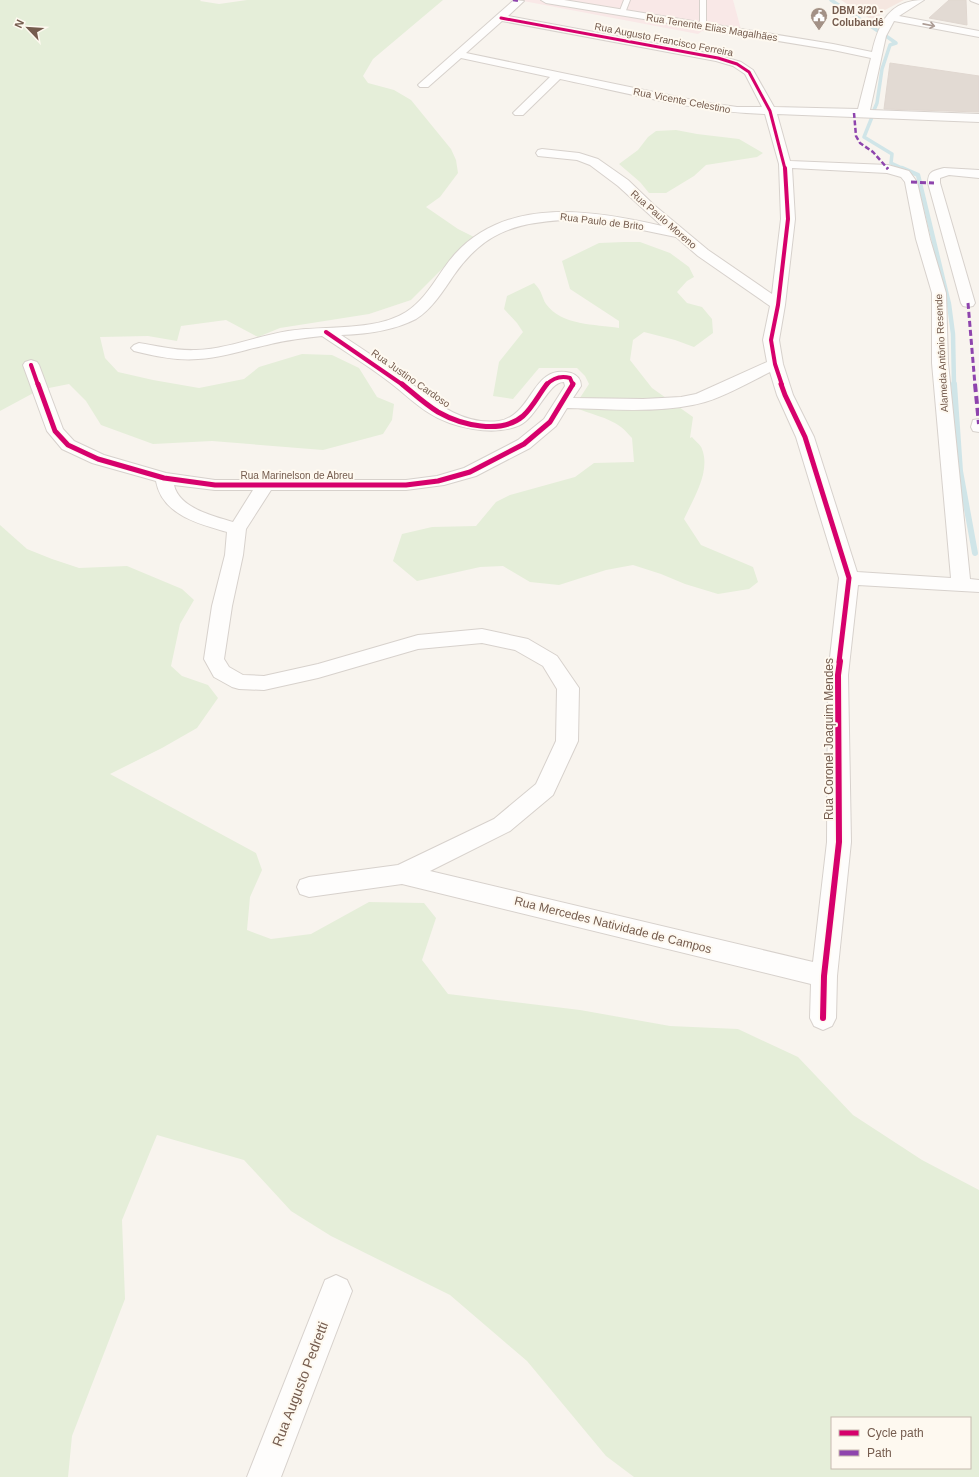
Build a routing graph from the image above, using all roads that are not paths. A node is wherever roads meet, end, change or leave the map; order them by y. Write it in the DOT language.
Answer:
graph roads {
  1 [pos="546,0"];
  2 [pos="627,0"];
  3 [pos="703,0"];
  4 [pos="919,0"];
  5 [pos="973,0"];
  6 [pos="519,1"];
  7 [pos="979,2"];
  8 [pos="622,13"];
  9 [pos="890,17"];
  10 [pos="501,18"];
  11 [pos="703,26"];
  12 [pos="979,34"];
  13 [pos="881,36"];
  14 [pos="833,47"];
  15 [pos="460,54"];
  16 [pos="877,56"];
  17 [pos="558,75"];
  18 [pos="424,85"];
  19 [pos="770,112"];
  20 [pos="519,113"];
  21 [pos="863,113"];
  22 [pos="979,118"];
  23 [pos="542,153"];
  24 [pos="785,164"];
  25 [pos="979,174"];
  26 [pos="679,234"];
  27 [pos="968,303"];
  28 [pos="778,305"];
  29 [pos="326,332"];
  30 [pos="138,348"];
  31 [pos="775,364"];
  32 [pos="31,365"];
  33 [pos="566,376"];
  34 [pos="562,403"];
  35 [pos="164,478"];
  36 [pos="265,486"];
  37 [pos="237,530"];
  38 [pos="849,578"];
  39 [pos="970,586"];
  40 [pos="402,874"];
  41 [pos="309,887"];
  42 [pos="824,976"];
  43 [pos="823,1018"];
  44 [pos="336,1291"];
  45 [pos="264,1477"];
  1 -- 8 [label="street, Rua Tenente Elias Magalhães"];
  2 -- 8 [label="lane"];
  3 -- 11 [label="lane"];
  4 -- 9 [label="street"];
  5 -- 7 [label="lane"];
  6 -- 10 [label="street"];
  8 -- 11 [label="street, Rua Tenente Elias Magalhães"];
  9 -- 12 [label="street, one-way"];
  9 -- 13 [label="street"];
  10 -- 15 [label="street"];
  10 -- 19 [label="street, Rua Augusto Francisco Ferreira"];
  11 -- 14 [label="street, Rua Tenente Elias Magalhães"];
  13 -- 14 [label="street"];
  13 -- 16 [label="street"];
  14 -- 16 [label="street, Rua Tenente Elias Magalhães"];
  15 -- 17 [label="street, Rua Vicente Celestino"];
  15 -- 18 [label="street"];
  16 -- 21 [label="street"];
  17 -- 19 [label="street, Rua Vicente Celestino"];
  17 -- 20 [label="street"];
  19 -- 21 [label="street, Rua Vicente Celestino"];
  19 -- 24 [label="street, Rua Augusto Francisco Ferreira"];
  21 -- 22 [label="street, Rua Vicente Celestino"];
  23 -- 26 [label="street, Rua Paulo Moreno"];
  24 -- 28 [label="street, Rua Augusto Francisco Ferreira"];
  24 -- 39 [label="street, Alameda Antônio Resende"];
  25 -- 27 [label="street"];
  26 -- 28 [label="street, Rua Paulo Moreno"];
  26 -- 29 [label="street, Rua Paulo de Brito"];
  28 -- 31 [label="street, Rua Coronel Joaquim Mendes"];
  29 -- 30 [label="street"];
  29 -- 33 [label="street, Rua Justino Cardoso"];
  31 -- 34 [label="street"];
  31 -- 38 [label="street, Rua Coronel Joaquim Mendes"];
  32 -- 35 [label="street, Rua Marinelson de Abreu"];
  33 -- 34 [label="street, Rua Marinelson de Abreu"];
  34 -- 36 [label="street, Rua Marinelson de Abreu"];
  35 -- 36 [label="street, Rua Marinelson de Abreu"];
  35 -- 37 [label="street"];
  36 -- 37 [label="street"];
  37 -- 40 [label="street, Rua Mercedes Natividade de Campos"];
  38 -- 39 [label="street"];
  38 -- 42 [label="street, Rua Coronel Joaquim Mendes"];
  40 -- 41 [label="street, Rua Mercedes Natividade de Campos"];
  40 -- 42 [label="street, Rua Mercedes Natividade de Campos"];
  42 -- 43 [label="street, Rua Coronel Joaquim Mendes"];
  44 -- 45 [label="street, Rua Augusto Pedretti"];
}
